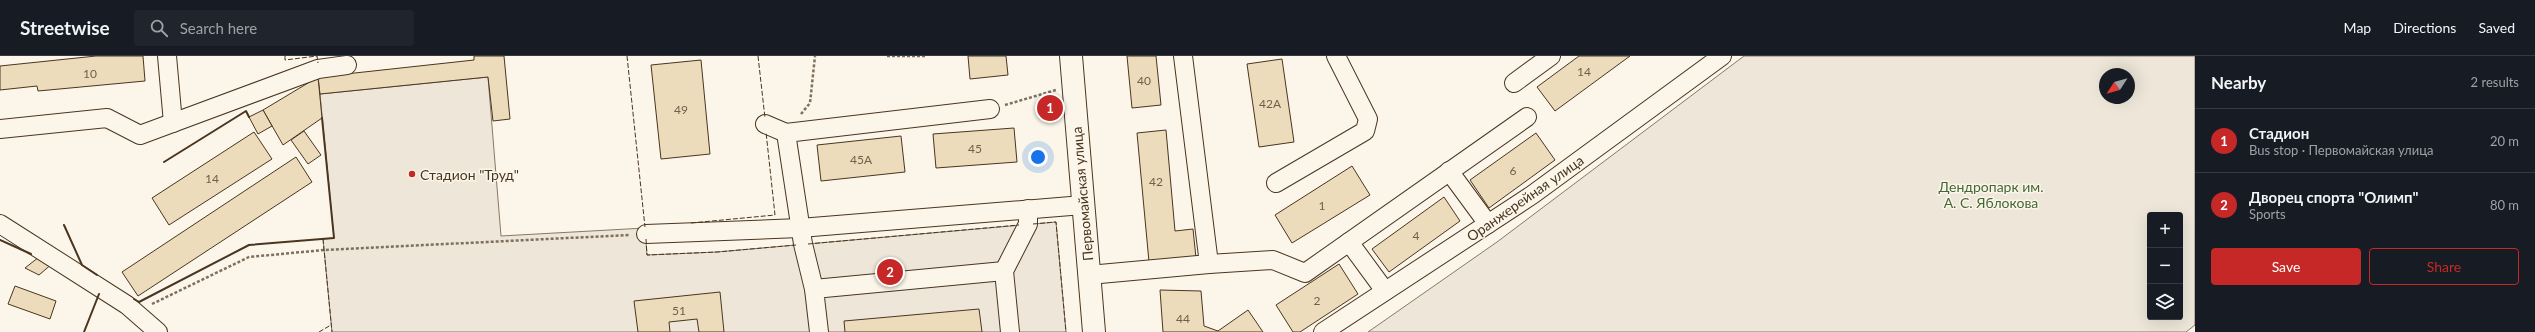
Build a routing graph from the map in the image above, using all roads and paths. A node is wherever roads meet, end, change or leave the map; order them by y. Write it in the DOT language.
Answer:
graph roads {
  1 [pos="167,56"];
  2 [pos="815,56"];
  3 [pos="887,56"];
  4 [pos="925,56"];
  5 [pos="1184,56"];
  6 [pos="1336,56"];
  7 [pos="1551,56"];
  8 [pos="1722,56"];
  9 [pos="347,65"];
  10 [pos="1071,66"];
  11 [pos="1514,83"];
  12 [pos="990,109"];
  13 [pos="1527,117"];
  14 [pos="173,123"];
  15 [pos="765,124"];
  16 [pos="0,129"];
  17 [pos="786,133"];
  18 [pos="1449,171"];
  19 [pos="1276,183"];
  20 [pos="1083,205"];
  21 [pos="1028,208"];
  22 [pos="0,224"];
  23 [pos="1488,224"];
  24 [pos="800,228"];
  25 [pos="646,234"];
  26 [pos="1349,242"];
  27 [pos="1209,264"];
  28 [pos="1004,271"];
  29 [pos="1089,275"];
  30 [pos="814,289"];
  31 [pos="1385,291"];
  32 [pos="135,312"];
  33 [pos="158,332"];
  34 [pos="819,332"];
  35 [pos="1010,332"];
  36 [pos="1094,332"];
  37 [pos="1323,332"];
  1 -- 14 [label="street"];
  2 -- 17 [label="path"];
  3 -- 4 [label="path"];
  5 -- 27 [label="street"];
  6 -- 19 [label="street"];
  7 -- 11 [label="street"];
  8 -- 23 [label="street, Оранжерейная улица"];
  9 -- 14 [label="street"];
  10 -- 12 [label="path"];
  10 -- 20 [label="main road, Первомайская улица"];
  12 -- 17 [label="street"];
  13 -- 18 [label="street"];
  14 -- 16 [label="street"];
  15 -- 17 [label="street"];
  17 -- 24 [label="street"];
  18 -- 23 [label="street"];
  18 -- 26 [label="street"];
  20 -- 21 [label="street"];
  20 -- 29 [label="main road, Первомайская улица"];
  21 -- 24 [label="street"];
  21 -- 28 [label="street"];
  22 -- 32 [label="street"];
  23 -- 31 [label="street, Оранжерейная улица"];
  24 -- 25 [label="street"];
  24 -- 30 [label="street"];
  25 -- 32 [label="path"];
  26 -- 27 [label="street"];
  26 -- 31 [label="street"];
  27 -- 29 [label="street"];
  28 -- 30 [label="street"];
  28 -- 35 [label="street"];
  29 -- 36 [label="main road, Первомайская улица"];
  30 -- 34 [label="street"];
  31 -- 37 [label="street, Оранжерейная улица"];
  32 -- 33 [label="street"];
}
